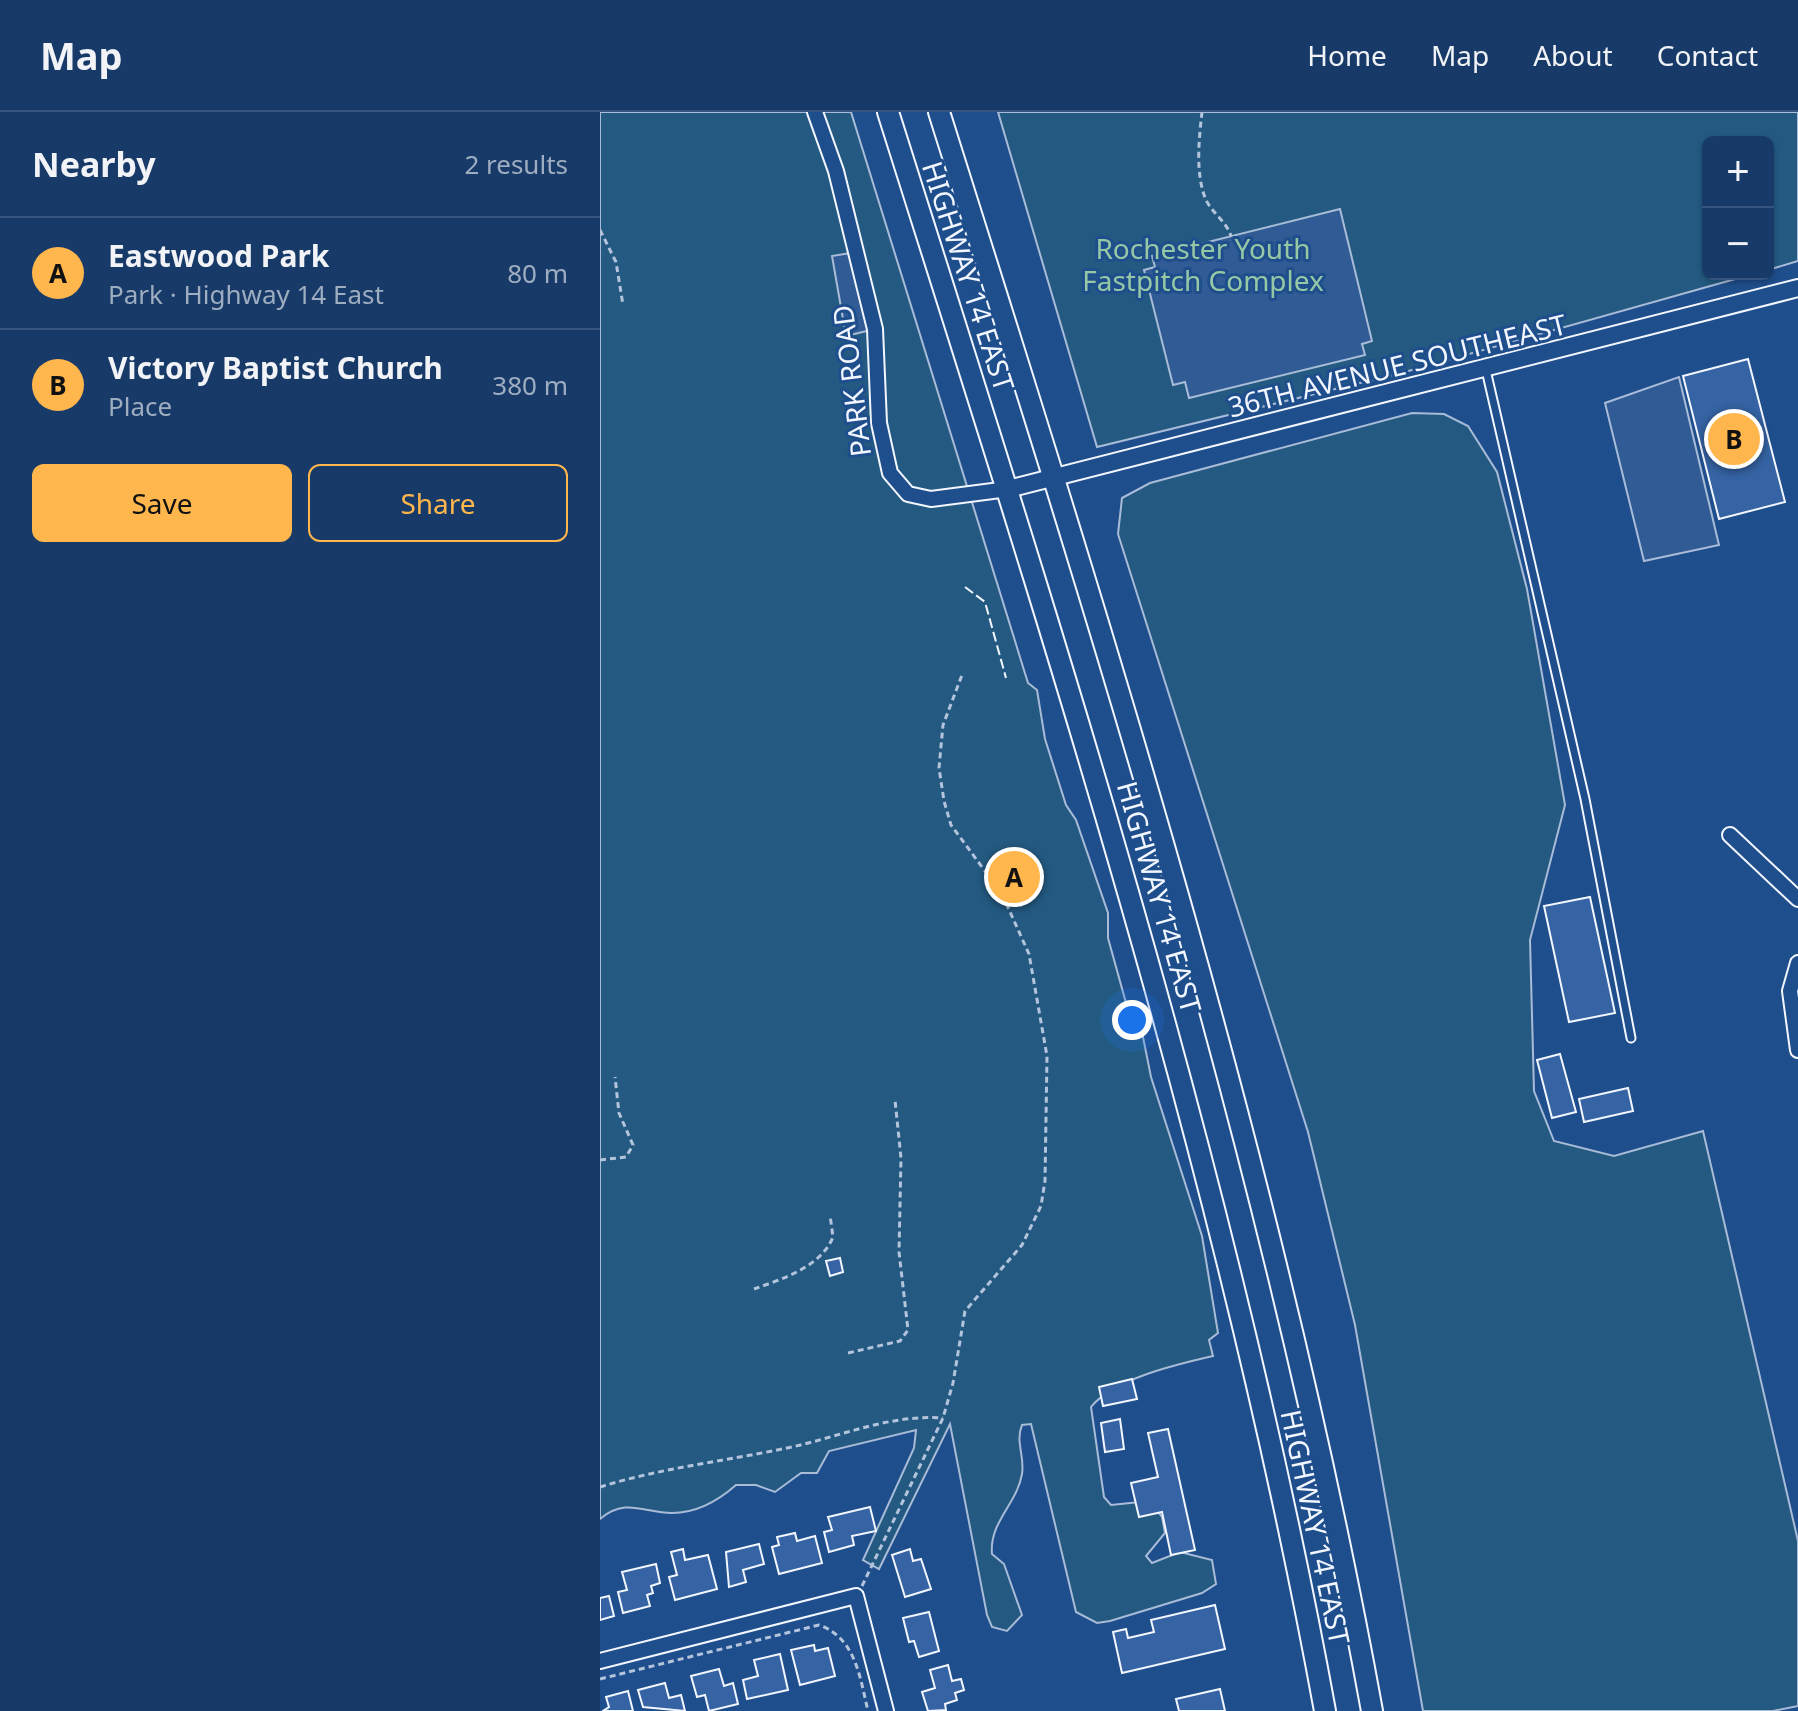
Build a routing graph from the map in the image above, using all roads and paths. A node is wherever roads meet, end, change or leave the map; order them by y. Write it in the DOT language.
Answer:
graph roads {
  1 [pos="815,112"];
  2 [pos="888,112"];
  3 [pos="939,112"];
  4 [pos="1202,112"];
  5 [pos="600,230"];
  6 [pos="1231,236"];
  7 [pos="1798,288"];
  8 [pos="623,305"];
  9 [pos="1486,370"];
  10 [pos="1054,478"];
  11 [pos="1008,489"];
  12 [pos="962,675"];
  13 [pos="1730,835"];
  14 [pos="1798,899"];
  15 [pos="1798,963"];
  16 [pos="1631,1038"];
  17 [pos="1798,1050"];
  18 [pos="615,1077"];
  19 [pos="895,1100"];
  20 [pos="600,1160"];
  21 [pos="830,1215"];
  22 [pos="754,1289"];
  23 [pos="848,1353"];
  24 [pos="943,1418"];
  25 [pos="600,1487"];
  26 [pos="870,1571"];
  27 [pos="600,1661"];
  28 [pos="600,1679"];
  29 [pos="868,1711"];
  30 [pos="886,1711"];
  31 [pos="1325,1711"];
  32 [pos="1372,1711"];
  1 -- 11 [label="street, PARK ROAD"];
  2 -- 11 [label="main road, HIGHWAY 14 EAST"];
  3 -- 10 [label="main road, HIGHWAY 14 EAST"];
  4 -- 6 [label="path"];
  5 -- 8 [label="path"];
  7 -- 9 [label="street, 36TH AVENUE SOUTHEAST"];
  9 -- 10 [label="street, 36TH AVENUE SOUTHEAST"];
  9 -- 16 [label="lane"];
  10 -- 11 [label="street, 36TH AVENUE SOUTHEAST"];
  10 -- 32 [label="main road, HIGHWAY 14 EAST"];
  11 -- 31 [label="main road, HIGHWAY 14 EAST"];
  12 -- 24 [label="path"];
  13 -- 14 [label="street"];
  15 -- 17 [label="street"];
  18 -- 20 [label="path"];
  19 -- 23 [label="path"];
  21 -- 22 [label="path"];
  24 -- 25 [label="path"];
  24 -- 26 [label="path"];
  27 -- 30 [label="street"];
  28 -- 29 [label="path"];
}
